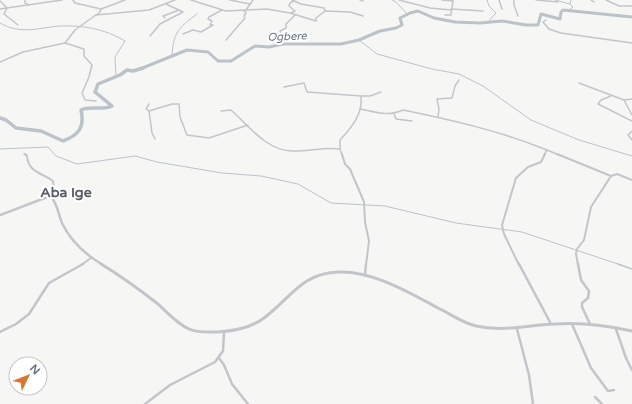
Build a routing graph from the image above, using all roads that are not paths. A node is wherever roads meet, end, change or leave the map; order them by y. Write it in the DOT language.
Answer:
graph roads {
  1 [pos="25,0"];
  2 [pos="62,0"];
  3 [pos="73,0"];
  4 [pos="125,0"];
  5 [pos="175,0"];
  6 [pos="192,0"];
  7 [pos="230,0"];
  8 [pos="253,0"];
  9 [pos="293,0"];
  10 [pos="360,0"];
  11 [pos="399,0"];
  12 [pos="442,0"];
  13 [pos="499,0"];
  14 [pos="514,0"];
  15 [pos="536,0"];
  16 [pos="591,0"];
  17 [pos="606,0"];
  18 [pos="0,1"];
  19 [pos="363,1"];
  20 [pos="453,1"];
  21 [pos="558,2"];
  22 [pos="594,2"];
  23 [pos="164,3"];
  24 [pos="250,4"];
  25 [pos="29,5"];
  26 [pos="632,6"];
  27 [pos="7,8"];
  28 [pos="0,9"];
  29 [pos="101,9"];
  30 [pos="451,9"];
  31 [pos="502,9"];
  32 [pos="180,10"];
  33 [pos="222,10"];
  34 [pos="245,11"];
  35 [pos="325,11"];
  36 [pos="483,11"];
  37 [pos="290,13"];
  38 [pos="95,15"];
  39 [pos="295,15"];
  40 [pos="445,15"];
  41 [pos="364,16"];
  42 [pos="518,16"];
  43 [pos="165,18"];
  44 [pos="546,20"];
  45 [pos="18,25"];
  46 [pos="183,34"];
  47 [pos="150,36"];
  48 [pos="226,40"];
  49 [pos="284,40"];
  50 [pos="65,43"];
  51 [pos="632,43"];
  52 [pos="0,62"];
  53 [pos="459,80"];
  54 [pos="578,82"];
  55 [pos="284,87"];
  56 [pos="381,92"];
  57 [pos="614,95"];
  58 [pos="361,96"];
  59 [pos="632,99"];
  60 [pos="624,100"];
  61 [pos="96,101"];
  62 [pos="149,104"];
  63 [pos="360,109"];
  64 [pos="149,111"];
  65 [pos="221,111"];
  66 [pos="394,114"];
  67 [pos="632,115"];
  68 [pos="438,117"];
  69 [pos="412,121"];
  70 [pos="632,122"];
  71 [pos="248,125"];
  72 [pos="632,131"];
  73 [pos="155,139"];
  74 [pos="632,140"];
  75 [pos="340,149"];
  76 [pos="547,150"];
  77 [pos="24,154"];
  78 [pos="611,176"];
  79 [pos="632,180"];
  80 [pos="50,196"];
  81 [pos="0,215"];
  82 [pos="92,258"];
  83 [pos="364,276"];
  84 [pos="552,324"];
  85 [pos="572,324"];
  86 [pos="590,324"];
  87 [pos="616,327"];
  88 [pos="517,329"];
  89 [pos="632,331"];
  90 [pos="0,332"];
  91 [pos="224,332"];
  92 [pos="219,358"];
  93 [pos="632,370"];
  94 [pos="614,390"];
  95 [pos="595,397"];
  96 [pos="145,404"];
  97 [pos="248,404"];
  98 [pos="533,404"];
  99 [pos="602,404"];
  1 -- 25 [label="street"];
  2 -- 25 [label="street"];
  3 -- 29 [label="street"];
  4 -- 29 [label="street"];
  5 -- 23 [label="street"];
  6 -- 33 [label="street"];
  7 -- 24 [label="street"];
  8 -- 24 [label="street"];
  9 -- 35 [label="street"];
  9 -- 37 [label="street"];
  10 -- 19 [label="street"];
  11 -- 30 [label="street"];
  12 -- 20 [label="street"];
  13 -- 31 [label="street"];
  14 -- 42 [label="street"];
  15 -- 21 [label="street"];
  16 -- 22 [label="street"];
  17 -- 26 [label="street"];
  18 -- 27 [label="street"];
  20 -- 30 [label="street"];
  23 -- 32 [label="street"];
  23 -- 38 [label="street"];
  24 -- 34 [label="street"];
  25 -- 27 [label="street"];
  27 -- 28 [label="street"];
  27 -- 45 [label="street"];
  29 -- 38 [label="street"];
  30 -- 36 [label="street"];
  30 -- 40 [label="street"];
  32 -- 43 [label="street"];
  32 -- 47 [label="street"];
  33 -- 34 [label="street"];
  33 -- 46 [label="street"];
  34 -- 37 [label="street"];
  34 -- 48 [label="street"];
  35 -- 39 [label="street"];
  35 -- 41 [label="street"];
  37 -- 39 [label="street"];
  38 -- 50 [label="street"];
  39 -- 49 [label="street"];
  44 -- 51 [label="street"];
  50 -- 52 [label="street"];
  50 -- 61 [label="street"];
  53 -- 68 [label="street"];
  54 -- 57 [label="street"];
  55 -- 58 [label="street"];
  56 -- 58 [label="street"];
  57 -- 60 [label="street"];
  57 -- 70 [label="street"];
  58 -- 63 [label="street"];
  59 -- 60 [label="street"];
  60 -- 67 [label="street"];
  62 -- 64 [label="street"];
  63 -- 66 [label="street"];
  63 -- 75 [label="street"];
  64 -- 71 [label="street"];
  64 -- 73 [label="street"];
  65 -- 71 [label="street"];
  66 -- 68 [label="street"];
  66 -- 69 [label="street"];
  68 -- 76 [label="street"];
  71 -- 75 [label="street"];
  72 -- 74 [label="street"];
  75 -- 83 [label="street"];
  76 -- 78 [label="street"];
  76 -- 84 [label="street"];
  77 -- 80 [label="street"];
  78 -- 79 [label="street"];
  78 -- 86 [label="street"];
  80 -- 81 [label="street"];
  80 -- 82 [label="street"];
  82 -- 90 [label="street"];
  82 -- 91 [label="street"];
  83 -- 88 [label="street"];
  83 -- 91 [label="street"];
  84 -- 85 [label="street"];
  84 -- 88 [label="street"];
  85 -- 86 [label="street"];
  85 -- 94 [label="street"];
  86 -- 87 [label="street"];
  87 -- 89 [label="street"];
  87 -- 93 [label="street"];
  88 -- 98 [label="street"];
  91 -- 92 [label="street"];
  92 -- 96 [label="street"];
  92 -- 97 [label="street"];
  95 -- 99 [label="street"];
}
